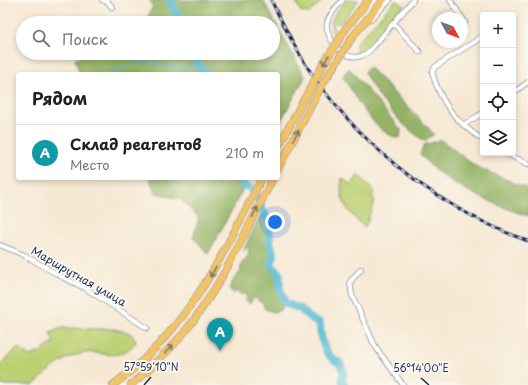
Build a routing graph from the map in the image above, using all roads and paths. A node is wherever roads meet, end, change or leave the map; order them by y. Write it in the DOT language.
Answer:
graph roads {
  1 [pos="102,0"];
  2 [pos="343,0"];
  3 [pos="368,0"];
  4 [pos="383,0"];
  5 [pos="390,0"];
  6 [pos="413,0"];
  7 [pos="450,0"];
  8 [pos="112,7"];
  9 [pos="458,12"];
  10 [pos="393,23"];
  11 [pos="352,36"];
  12 [pos="480,38"];
  13 [pos="420,52"];
  14 [pos="528,82"];
  15 [pos="516,90"];
  16 [pos="480,115"];
  17 [pos="463,125"];
  18 [pos="480,138"];
  19 [pos="280,143"];
  20 [pos="511,156"];
  21 [pos="528,164"];
  22 [pos="280,165"];
  23 [pos="261,180"];
  24 [pos="272,180"];
  25 [pos="0,245"];
  26 [pos="361,269"];
  27 [pos="147,328"];
  28 [pos="114,385"];
  29 [pos="131,385"];
  30 [pos="403,385"];
  1 -- 8 [label="street"];
  2 -- 10 [label="street"];
  3 -- 19 [label="main road, one-way, bridge"];
  4 -- 11 [label="main road"];
  5 -- 11 [label="street"];
  6 -- 10 [label="street"];
  7 -- 9 [label="street"];
  10 -- 13 [label="street"];
  22 -- 11 [label="main road, one-way, bridge"];
  12 -- 17 [label="street"];
  14 -- 15 [label="street"];
  16 -- 17 [label="street"];
  17 -- 18 [label="street"];
  20 -- 21 [label="street"];
  23 -- 28 [label="main road, one-way"];
  29 -- 24 [label="main road, one-way"];
  25 -- 27 [label="street, Маршрутная улица"];
  26 -- 30 [label="street"];
}
